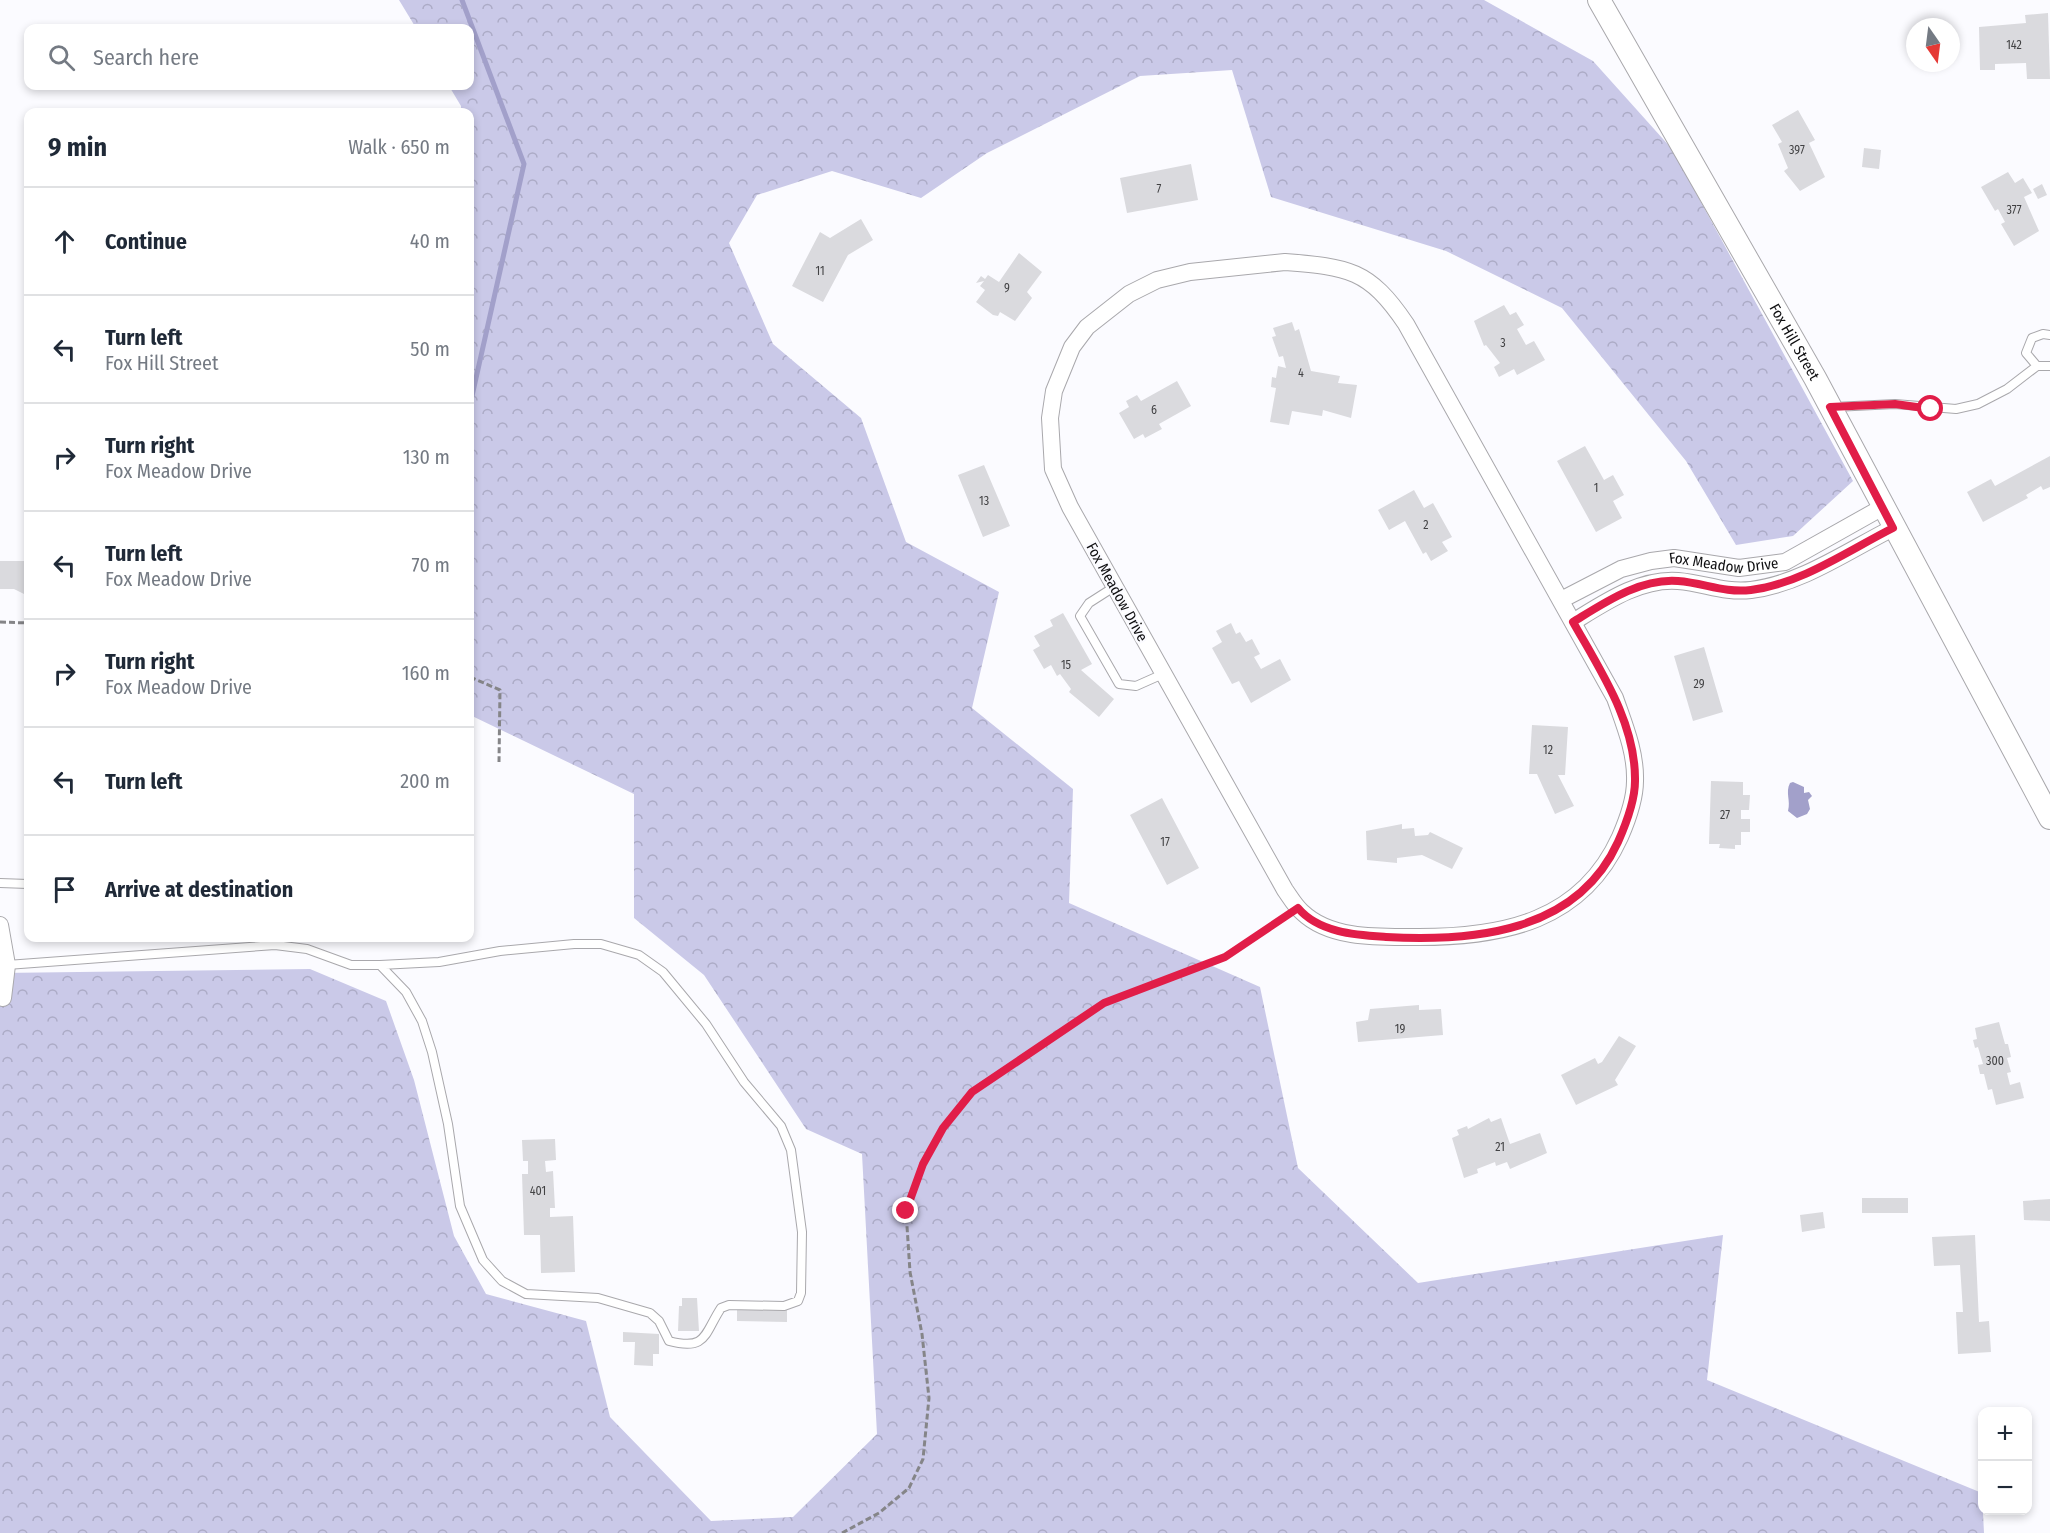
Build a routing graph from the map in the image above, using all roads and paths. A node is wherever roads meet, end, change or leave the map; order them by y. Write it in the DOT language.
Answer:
graph roads {
  1 [pos="1599,0"];
  2 [pos="2050,335"];
  3 [pos="2037,366"];
  4 [pos="2050,366"];
  5 [pos="1830,407"];
  6 [pos="1883,507"];
  7 [pos="1893,528"];
  8 [pos="1114,587"];
  9 [pos="1561,600"];
  10 [pos="0,622"];
  11 [pos="1573,622"];
  12 [pos="24,623"];
  13 [pos="1163,674"];
  14 [pos="474,679"];
  15 [pos="499,762"];
  16 [pos="2050,818"];
  17 [pos="0,883"];
  18 [pos="24,884"];
  19 [pos="1298,908"];
  20 [pos="0,925"];
  21 [pos="7,964"];
  22 [pos="380,965"];
  23 [pos="1,1001"];
  24 [pos="842,1533"];
  1 -- 5 [label="street, Fox Hill Street"];
  2 -- 3 [label="lane"];
  3 -- 4 [label="lane"];
  3 -- 5 [label="lane"];
  5 -- 6 [label="street, Fox Hill Street"];
  6 -- 7 [label="street, Fox Hill Street"];
  6 -- 9 [label="street, Fox Meadow Drive"];
  7 -- 11 [label="street, Fox Meadow Drive"];
  7 -- 16 [label="street, Fox Hill Street"];
  8 -- 9 [label="street, Fox Meadow Drive"];
  8 -- 13 [label="street, Fox Meadow Drive"];
  8 -- 13 [label="lane"];
  9 -- 11 [label="street, Fox Meadow Drive"];
  10 -- 12 [label="path"];
  11 -- 19 [label="street, Fox Meadow Drive"];
  13 -- 19 [label="street, Fox Meadow Drive"];
  14 -- 15 [label="path"];
  17 -- 18 [label="lane"];
  19 -- 24 [label="path"];
  20 -- 21 [label="street"];
  21 -- 22 [label="lane"];
  21 -- 23 [label="street"];
  22 -- 22 [label="lane"];
}
